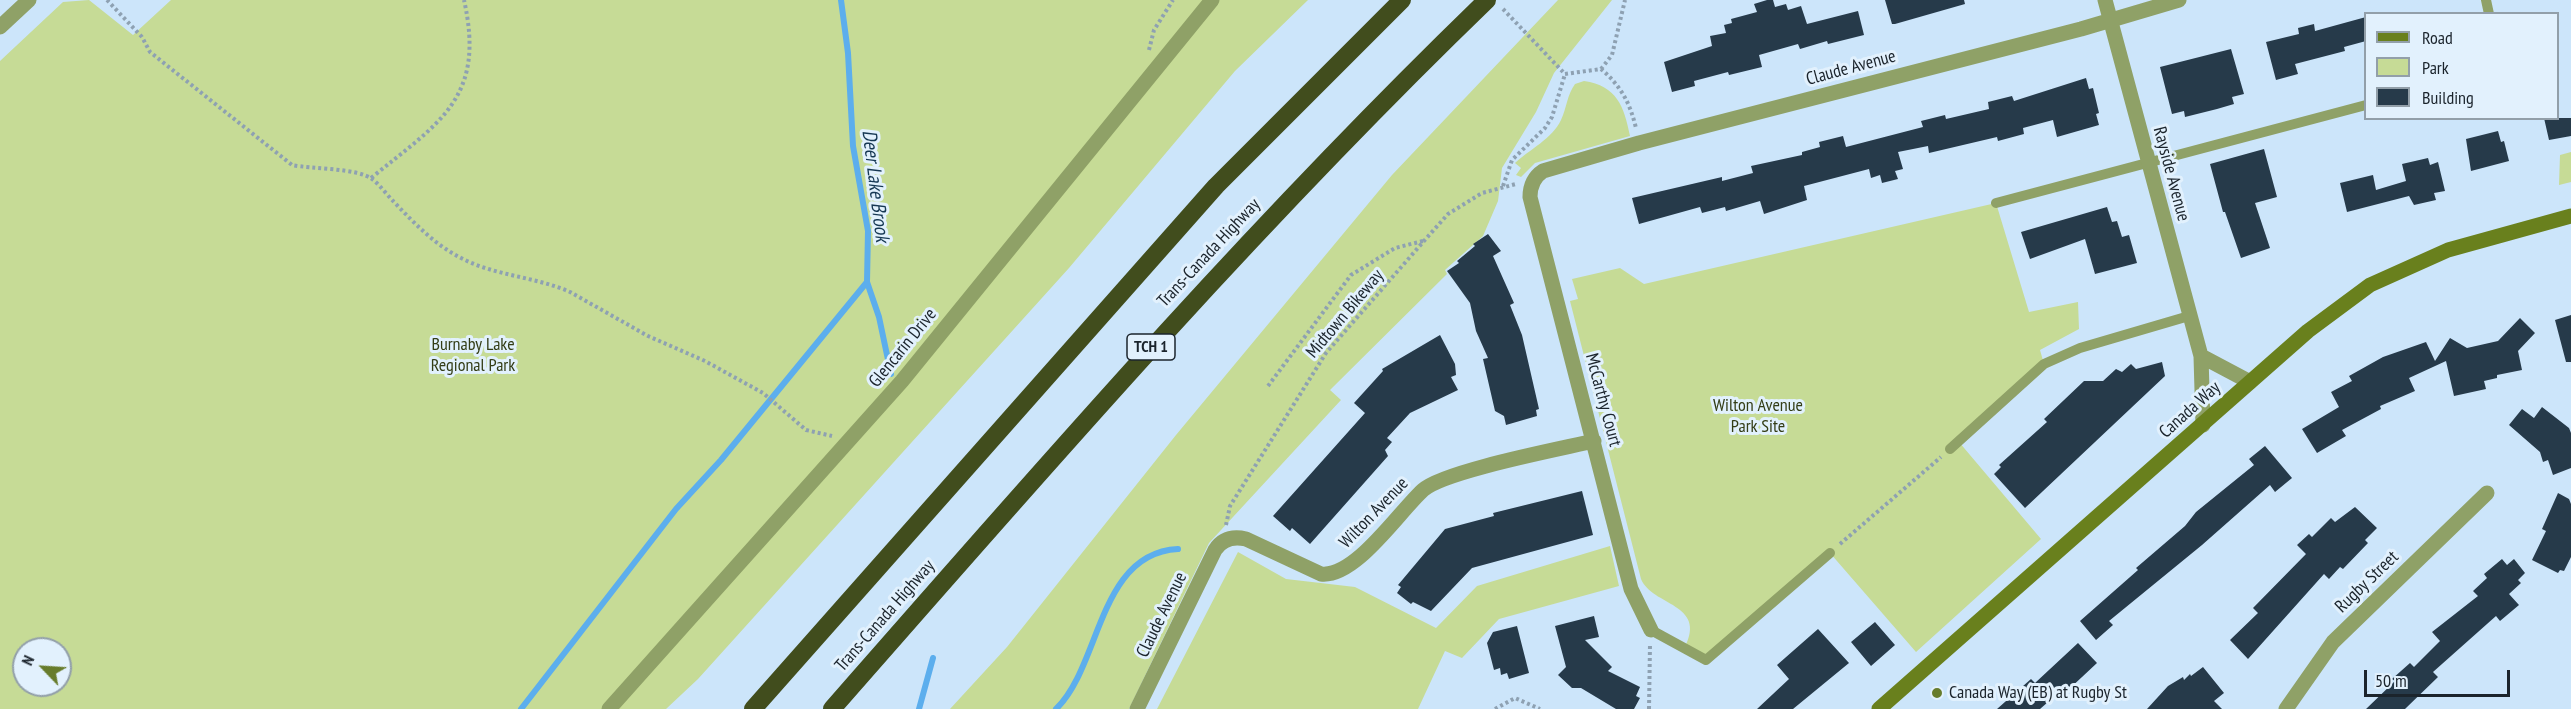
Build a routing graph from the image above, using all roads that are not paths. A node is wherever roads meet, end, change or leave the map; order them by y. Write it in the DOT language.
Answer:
graph roads {
  1 [pos="28,0"];
  2 [pos="1212,0"];
  3 [pos="1402,0"];
  4 [pos="2105,0"];
  5 [pos="2179,0"];
  6 [pos="1494,4"];
  7 [pos="2110,19"];
  8 [pos="0,27"];
  9 [pos="2364,106"];
  10 [pos="2148,164"];
  11 [pos="1535,178"];
  12 [pos="1996,203"];
  13 [pos="2571,216"];
  14 [pos="2189,316"];
  15 [pos="2201,356"];
  16 [pos="2250,382"];
  17 [pos="2203,424"];
  18 [pos="1594,441"];
  19 [pos="1950,449"];
  20 [pos="2487,493"];
  21 [pos="1225,540"];
  22 [pos="1830,553"];
  23 [pos="1651,630"];
  24 [pos="1886,706"];
  25 [pos="609,709"];
  26 [pos="753,709"];
  27 [pos="832,709"];
  28 [pos="1137,709"];
  29 [pos="2286,709"];
  1 -- 8 [label="street"];
  2 -- 25 [label="street, Glencarin Drive"];
  3 -- 26 [label="highway"];
  4 -- 7 [label="street, Rayside Avenue"];
  5 -- 7 [label="street, Claude Avenue"];
  6 -- 27 [label="highway, Trans-Canada Highway / TCH 1"];
  7 -- 10 [label="street, Rayside Avenue"];
  7 -- 11 [label="street, Claude Avenue"];
  9 -- 10 [label="lane"];
  10 -- 12 [label="lane"];
  10 -- 14 [label="street, Rayside Avenue"];
  11 -- 18 [label="street, McCarthy Court"];
  13 -- 16 [label="main road, Canada Way"];
  14 -- 15 [label="street, Rayside Avenue"];
  14 -- 19 [label="lane"];
  15 -- 16 [label="street"];
  15 -- 17 [label="street, Rayside Avenue"];
  16 -- 17 [label="main road, Canada Way"];
  17 -- 24 [label="main road, Canada Way"];
  18 -- 21 [label="street, Wilton Avenue"];
  18 -- 23 [label="street, McCarthy Court"];
  20 -- 29 [label="street, Rugby Street"];
  21 -- 28 [label="street, Claude Avenue"];
  22 -- 23 [label="lane"];
}
